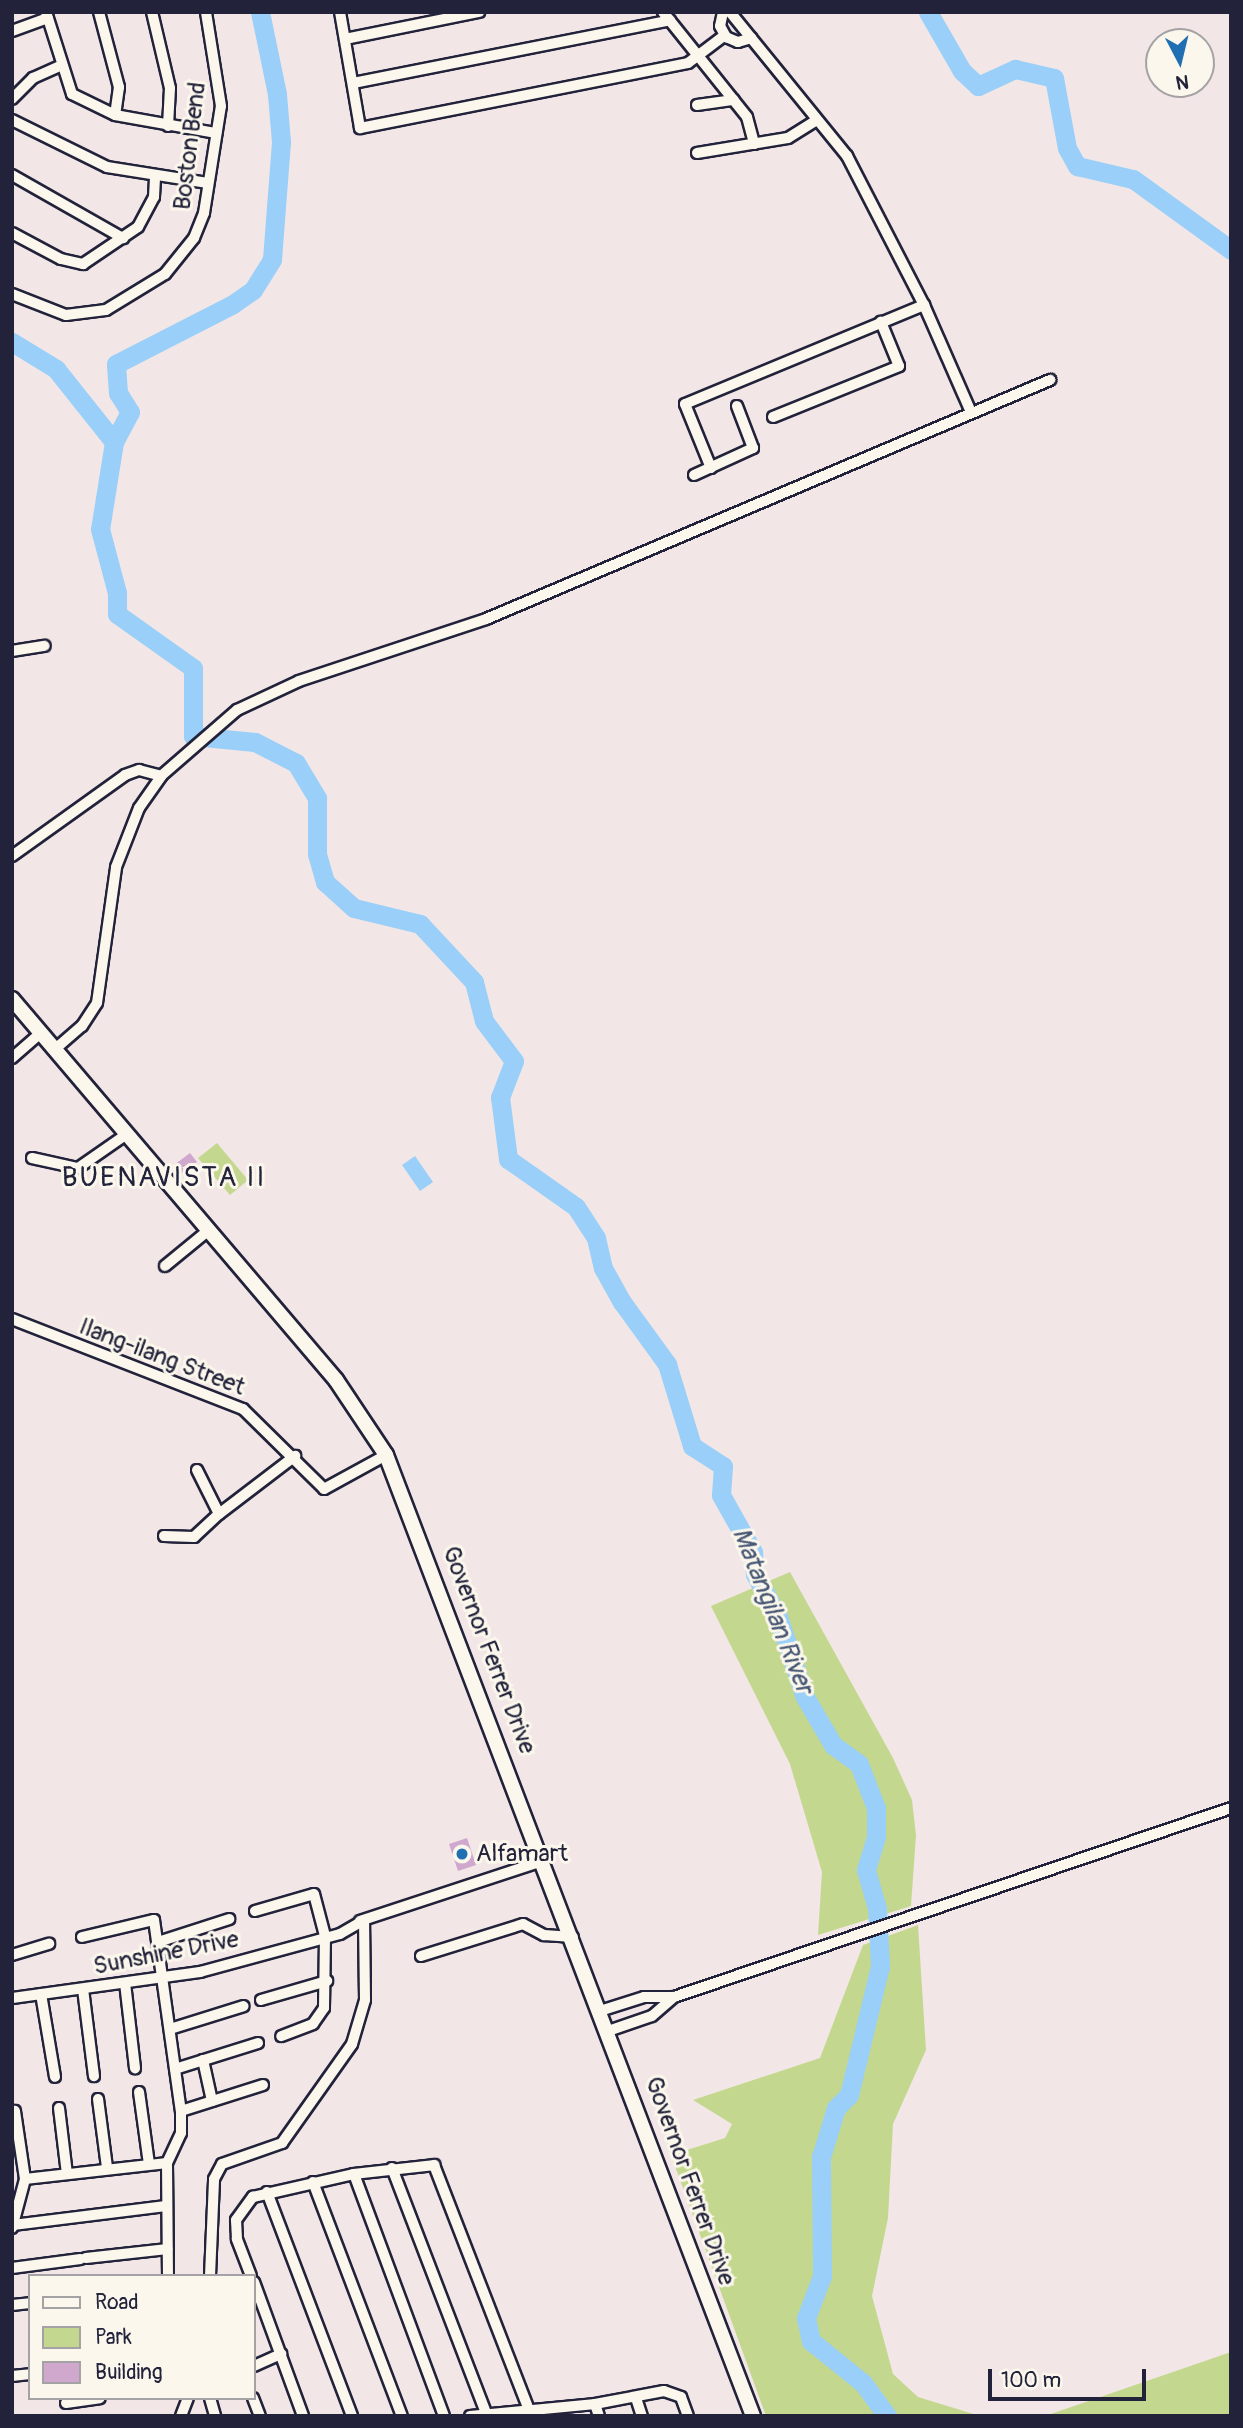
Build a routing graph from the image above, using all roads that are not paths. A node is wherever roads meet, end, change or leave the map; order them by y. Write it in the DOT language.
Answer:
graph roads {
  1 [pos="99,12"];
  2 [pos="152,12"];
  3 [pos="206,12"];
  4 [pos="340,12"];
  5 [pos="480,12"];
  6 [pos="723,12"];
  7 [pos="730,12"];
  8 [pos="47,15"];
  9 [pos="666,16"];
  10 [pos="12,31"];
  11 [pos="724,35"];
  12 [pos="751,38"];
  13 [pos="345,39"];
  14 [pos="698,55"];
  15 [pos="60,66"];
  16 [pos="353,83"];
  17 [pos="12,99"];
  18 [pos="734,100"];
  19 [pos="698,105"];
  20 [pos="115,115"];
  21 [pos="12,120"];
  22 [pos="817,120"];
  23 [pos="168,126"];
  24 [pos="216,133"];
  25 [pos="754,144"];
  26 [pos="696,153"];
  27 [pos="12,175"];
  28 [pos="155,176"];
  29 [pos="208,183"];
  30 [pos="12,233"];
  31 [pos="123,238"];
  32 [pos="12,294"];
  33 [pos="924,304"];
  34 [pos="881,322"];
  35 [pos="1050,380"];
  36 [pos="737,406"];
  37 [pos="971,412"];
  38 [pos="773,418"];
  39 [pos="711,467"];
  40 [pos="694,475"];
  41 [pos="45,646"];
  42 [pos="12,651"];
  43 [pos="161,776"];
  44 [pos="12,856"];
  45 [pos="15,1008"];
  46 [pos="41,1033"];
  47 [pos="54,1050"];
  48 [pos="12,1058"];
  49 [pos="127,1134"];
  50 [pos="32,1158"];
  51 [pos="209,1230"];
  52 [pos="165,1266"];
  53 [pos="12,1319"];
  54 [pos="386,1455"];
  55 [pos="295,1456"];
  56 [pos="197,1470"];
  57 [pos="219,1514"];
  58 [pos="164,1536"];
  59 [pos="1231,1808"];
  60 [pos="545,1860"];
  61 [pos="255,1910"];
  62 [pos="229,1919"];
  63 [pos="364,1920"];
  64 [pos="324,1936"];
  65 [pos="82,1937"];
  66 [pos="573,1937"];
  67 [pos="158,1942"];
  68 [pos="50,1944"];
  69 [pos="12,1955"];
  70 [pos="421,1956"];
  71 [pos="164,1978"];
  72 [pos="327,1981"];
  73 [pos="125,1983"];
  74 [pos="83,1989"];
  75 [pos="41,1994"];
  76 [pos="674,1997"];
  77 [pos="12,1998"];
  78 [pos="261,2000"];
  79 [pos="244,2006"];
  80 [pos="603,2010"];
  81 [pos="170,2029"];
  82 [pos="611,2030"];
  83 [pos="281,2036"];
  84 [pos="258,2043"];
  85 [pos="203,2060"];
  86 [pos="135,2068"];
  87 [pos="175,2069"];
  88 [pos="94,2076"];
  89 [pos="55,2077"];
  90 [pos="263,2084"];
  91 [pos="139,2092"];
  92 [pos="98,2099"];
  93 [pos="212,2101"];
  94 [pos="59,2108"];
  95 [pos="15,2111"];
  96 [pos="181,2111"];
  97 [pos="167,2163"];
  98 [pos="149,2164"];
  99 [pos="107,2167"];
  100 [pos="392,2168"];
  101 [pos="66,2174"];
  102 [pos="354,2174"];
  103 [pos="24,2179"];
  104 [pos="313,2182"];
  105 [pos="267,2192"];
  106 [pos="166,2206"];
  107 [pos="12,2227"];
  108 [pos="168,2249"];
  109 [pos="12,2267"];
  110 [pos="168,2274"];
  111 [pos="210,2274"];
  112 [pos="250,2274"];
  113 [pos="256,2287"];
  114 [pos="281,2354"];
  115 [pos="256,2365"];
  116 [pos="636,2398"];
  117 [pos="65,2400"];
  118 [pos="596,2404"];
  119 [pos="529,2410"];
  120 [pos="554,2412"];
  121 [pos="486,2413"];
  122 [pos="512,2413"];
  123 [pos="67,2416"];
  124 [pos="303,2416"];
  125 [pos="352,2416"];
  126 [pos="402,2416"];
  127 [pos="444,2416"];
  128 [pos="470,2416"];
  129 [pos="598,2416"];
  130 [pos="642,2416"];
  131 [pos="688,2416"];
  132 [pos="753,2416"];
  1 -- 20 [label="street"];
  2 -- 23 [label="street"];
  3 -- 24 [label="street, Boston Bend"];
  4 -- 13 [label="street"];
  5 -- 13 [label="street"];
  6 -- 11 [label="street"];
  7 -- 12 [label="street"];
  8 -- 10 [label="street"];
  8 -- 15 [label="street"];
  9 -- 14 [label="street"];
  9 -- 16 [label="street"];
  11 -- 12 [label="street"];
  11 -- 14 [label="street"];
  12 -- 22 [label="street"];
  13 -- 16 [label="street"];
  14 -- 16 [label="street"];
  14 -- 18 [label="street"];
  15 -- 17 [label="street"];
  15 -- 20 [label="street"];
  18 -- 19 [label="street"];
  18 -- 25 [label="street"];
  20 -- 23 [label="street"];
  21 -- 28 [label="street"];
  22 -- 25 [label="street"];
  22 -- 33 [label="street"];
  23 -- 24 [label="street"];
  24 -- 29 [label="street, Boston Bend"];
  25 -- 26 [label="street"];
  27 -- 31 [label="street"];
  28 -- 29 [label="street"];
  28 -- 31 [label="street"];
  29 -- 32 [label="street, Boston Bend"];
  30 -- 31 [label="street"];
  33 -- 34 [label="street"];
  33 -- 37 [label="street"];
  34 -- 38 [label="street"];
  34 -- 39 [label="street"];
  35 -- 37 [label="street"];
  36 -- 39 [label="street"];
  37 -- 43 [label="street"];
  39 -- 40 [label="street"];
  41 -- 42 [label="street"];
  43 -- 44 [label="street"];
  43 -- 47 [label="street"];
  45 -- 46 [label="main road, Governor Ferrer Drive"];
  46 -- 47 [label="main road, Governor Ferrer Drive"];
  46 -- 48 [label="street"];
  47 -- 49 [label="main road, Governor Ferrer Drive"];
  49 -- 50 [label="street"];
  49 -- 51 [label="main road, Governor Ferrer Drive"];
  51 -- 52 [label="street"];
  51 -- 54 [label="main road, Governor Ferrer Drive"];
  53 -- 55 [label="street, Ilang-ilang Street"];
  54 -- 55 [label="street, Ilang-ilang Street"];
  54 -- 60 [label="main road, Governor Ferrer Drive"];
  55 -- 57 [label="street"];
  56 -- 57 [label="street"];
  57 -- 58 [label="street"];
  59 -- 76 [label="street"];
  60 -- 63 [label="street, Sunshine Drive"];
  60 -- 66 [label="main road, Governor Ferrer Drive"];
  61 -- 64 [label="street"];
  62 -- 67 [label="street"];
  63 -- 64 [label="street, Sunshine Drive"];
  63 -- 111 [label="street"];
  64 -- 71 [label="street, Sunshine Drive"];
  64 -- 72 [label="street"];
  65 -- 67 [label="street"];
  66 -- 70 [label="street"];
  66 -- 80 [label="main road, Governor Ferrer Drive"];
  67 -- 71 [label="street"];
  68 -- 69 [label="street"];
  71 -- 73 [label="street, Sunshine Drive"];
  71 -- 81 [label="street"];
  72 -- 78 [label="street"];
  72 -- 83 [label="street"];
  73 -- 74 [label="street, Sunshine Drive"];
  73 -- 86 [label="street"];
  74 -- 75 [label="street, Sunshine Drive"];
  74 -- 88 [label="street"];
  75 -- 77 [label="street, Sunshine Drive"];
  75 -- 89 [label="street"];
  76 -- 80 [label="street"];
  76 -- 82 [label="street"];
  79 -- 81 [label="street"];
  80 -- 82 [label="main road, Governor Ferrer Drive"];
  81 -- 87 [label="street"];
  82 -- 132 [label="main road, Governor Ferrer Drive"];
  84 -- 85 [label="street"];
  85 -- 87 [label="street"];
  85 -- 93 [label="street"];
  87 -- 96 [label="street"];
  90 -- 93 [label="street"];
  91 -- 98 [label="street"];
  92 -- 99 [label="street"];
  93 -- 96 [label="street"];
  94 -- 101 [label="street"];
  95 -- 103 [label="street"];
  96 -- 97 [label="street"];
  97 -- 98 [label="street"];
  97 -- 106 [label="street"];
  98 -- 99 [label="street"];
  99 -- 101 [label="street"];
  100 -- 102 [label="street"];
  100 -- 119 [label="street"];
  100 -- 121 [label="street"];
  101 -- 103 [label="street"];
  102 -- 104 [label="street"];
  102 -- 127 [label="street"];
  103 -- 107 [label="street"];
  104 -- 105 [label="street"];
  104 -- 126 [label="street"];
  105 -- 112 [label="street"];
  105 -- 125 [label="street"];
  106 -- 107 [label="street"];
  106 -- 108 [label="street"];
  108 -- 109 [label="street"];
  108 -- 110 [label="street"];
  113 -- 114 [label="street"];
  114 -- 115 [label="street"];
  114 -- 124 [label="street"];
  116 -- 118 [label="street"];
  116 -- 130 [label="street"];
  116 -- 131 [label="street"];
  117 -- 123 [label="street"];
  118 -- 120 [label="street"];
  118 -- 129 [label="street"];
  119 -- 120 [label="street"];
  119 -- 122 [label="street"];
  121 -- 122 [label="street"];
  121 -- 128 [label="street"];
}
